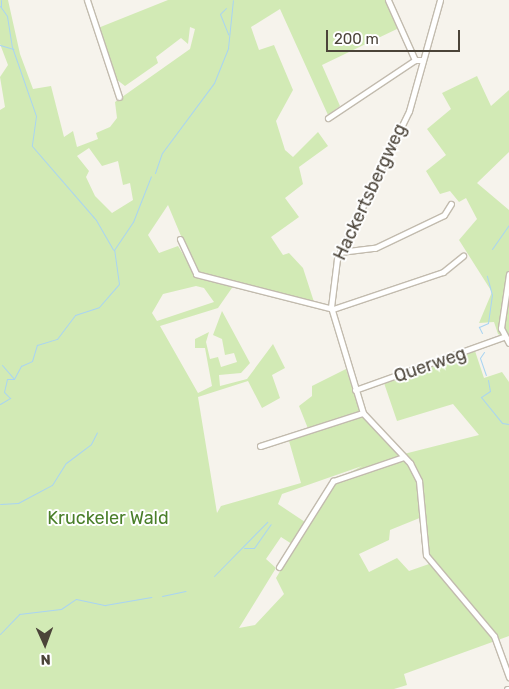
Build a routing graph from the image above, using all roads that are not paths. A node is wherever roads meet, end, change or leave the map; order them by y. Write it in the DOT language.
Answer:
graph roads {
  1 [pos="87,0"];
  2 [pos="388,0"];
  3 [pos="440,0"];
  4 [pos="415,60"];
  5 [pos="423,60"];
  6 [pos="119,97"];
  7 [pos="328,118"];
  8 [pos="451,204"];
  9 [pos="180,239"];
  10 [pos="340,252"];
  11 [pos="463,256"];
  12 [pos="509,274"];
  13 [pos="331,307"];
  14 [pos="503,337"];
  15 [pos="509,344"];
  16 [pos="355,390"];
  17 [pos="363,413"];
  18 [pos="260,446"];
  19 [pos="404,457"];
  20 [pos="279,567"];
  21 [pos="509,677"];
  1 -- 6 [label="street"];
  2 -- 4 [label="street"];
  3 -- 5 [label="street, Hackertsbergweg"];
  4 -- 5 [label="street"];
  4 -- 7 [label="street"];
  5 -- 10 [label="street, Hackertsbergweg"];
  8 -- 10 [label="street"];
  9 -- 13 [label="street"];
  10 -- 13 [label="street, Hackertsbergweg"];
  11 -- 13 [label="street"];
  12 -- 14 [label="street"];
  13 -- 16 [label="street, Hackertsbergweg"];
  14 -- 15 [label="street"];
  14 -- 16 [label="street, Querweg"];
  16 -- 17 [label="street, Hackertsbergweg"];
  17 -- 18 [label="street"];
  17 -- 19 [label="street, Hackertsbergweg"];
  19 -- 20 [label="street"];
  19 -- 21 [label="street, Hackertsbergweg"];
}
